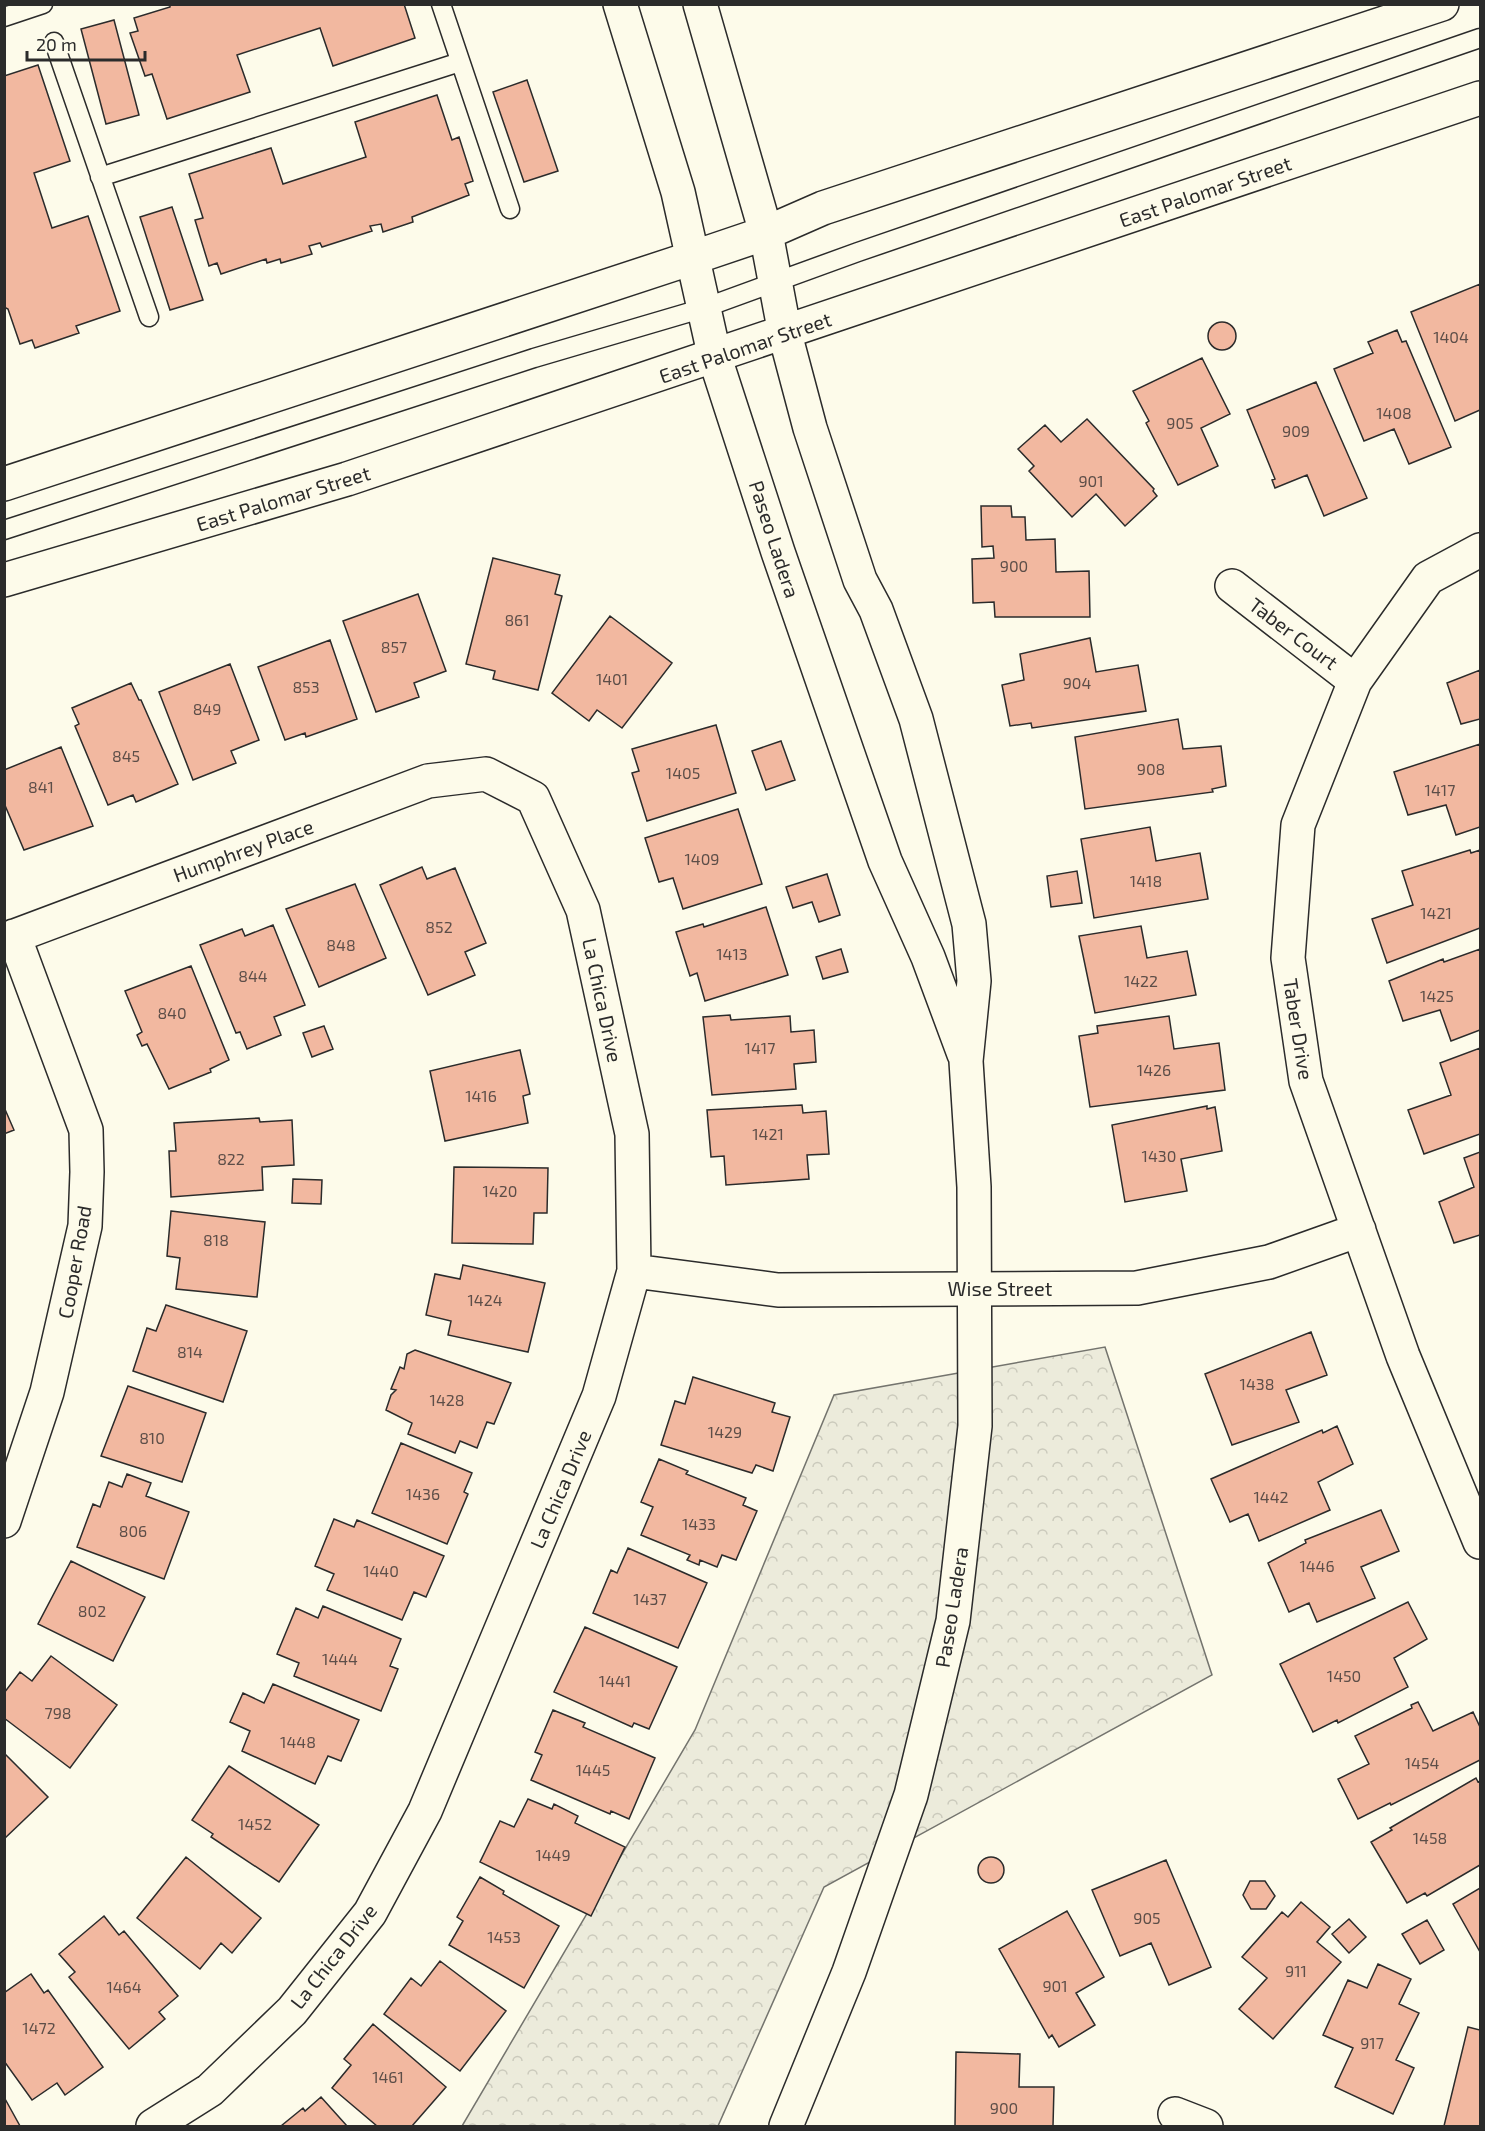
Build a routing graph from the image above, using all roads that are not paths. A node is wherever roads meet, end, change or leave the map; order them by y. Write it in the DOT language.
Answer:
graph roads {
  1 [pos="43,4"];
  2 [pos="441,4"];
  3 [pos="620,4"];
  4 [pos="700,4"];
  5 [pos="1442,4"];
  6 [pos="4,17"];
  7 [pos="1480,38"];
  8 [pos="54,42"];
  9 [pos="460,62"];
  10 [pos="1480,98"];
  11 [pos="100,177"];
  12 [pos="510,209"];
  13 [pos="766,233"];
  14 [pos="692,258"];
  15 [pos="775,282"];
  16 [pos="704,308"];
  17 [pos="149,317"];
  18 [pos="784,334"];
  19 [pos="716,358"];
  20 [pos="4,484"];
  21 [pos="4,530"];
  22 [pos="1480,550"];
  23 [pos="4,580"];
  24 [pos="1232,586"];
  25 [pos="1355,681"];
  26 [pos="486,774"];
  27 [pos="9,938"];
  28 [pos="966,1061"];
  29 [pos="1359,1230"];
  30 [pos="634,1270"];
  31 [pos="974,1288"];
  32 [pos="4,1521"];
  33 [pos="1480,1542"];
  34 [pos="1175,2114"];
  35 [pos="153,2127"];
  36 [pos="786,2127"];
  37 [pos="1206,2127"];
  1 -- 6 [label="lane"];
  2 -- 9 [label="lane"];
  3 -- 14 [label="street, Paseo Ladera"];
  4 -- 13 [label="street, Paseo Ladera"];
  5 -- 13 [label="street"];
  7 -- 15 [label="lane"];
  8 -- 11 [label="lane"];
  9 -- 11 [label="lane"];
  9 -- 12 [label="lane"];
  10 -- 18 [label="street, East Palomar Street"];
  11 -- 17 [label="lane"];
  13 -- 14 [label="street"];
  13 -- 15 [label="street, Paseo Ladera"];
  14 -- 16 [label="street, Paseo Ladera"];
  14 -- 20 [label="street"];
  15 -- 16 [label="lane"];
  15 -- 18 [label="street, Paseo Ladera"];
  16 -- 19 [label="street, Paseo Ladera"];
  16 -- 21 [label="lane"];
  18 -- 19 [label="street, East Palomar Street"];
  18 -- 28 [label="street, Paseo Ladera"];
  19 -- 23 [label="street, East Palomar Street"];
  19 -- 28 [label="street, Paseo Ladera"];
  22 -- 25 [label="street, Taber Drive"];
  24 -- 25 [label="street, Taber Court"];
  25 -- 29 [label="street, Taber Drive"];
  26 -- 27 [label="street, Humphrey Place"];
  26 -- 30 [label="street, La Chica Drive"];
  27 -- 32 [label="street, Cooper Road"];
  28 -- 31 [label="street, Paseo Ladera"];
  29 -- 31 [label="street, Wise Street"];
  29 -- 33 [label="street, Taber Drive"];
  30 -- 31 [label="street, Wise Street"];
  30 -- 35 [label="street, La Chica Drive"];
  31 -- 36 [label="street, Paseo Ladera"];
  34 -- 37 [label="street"];
}
